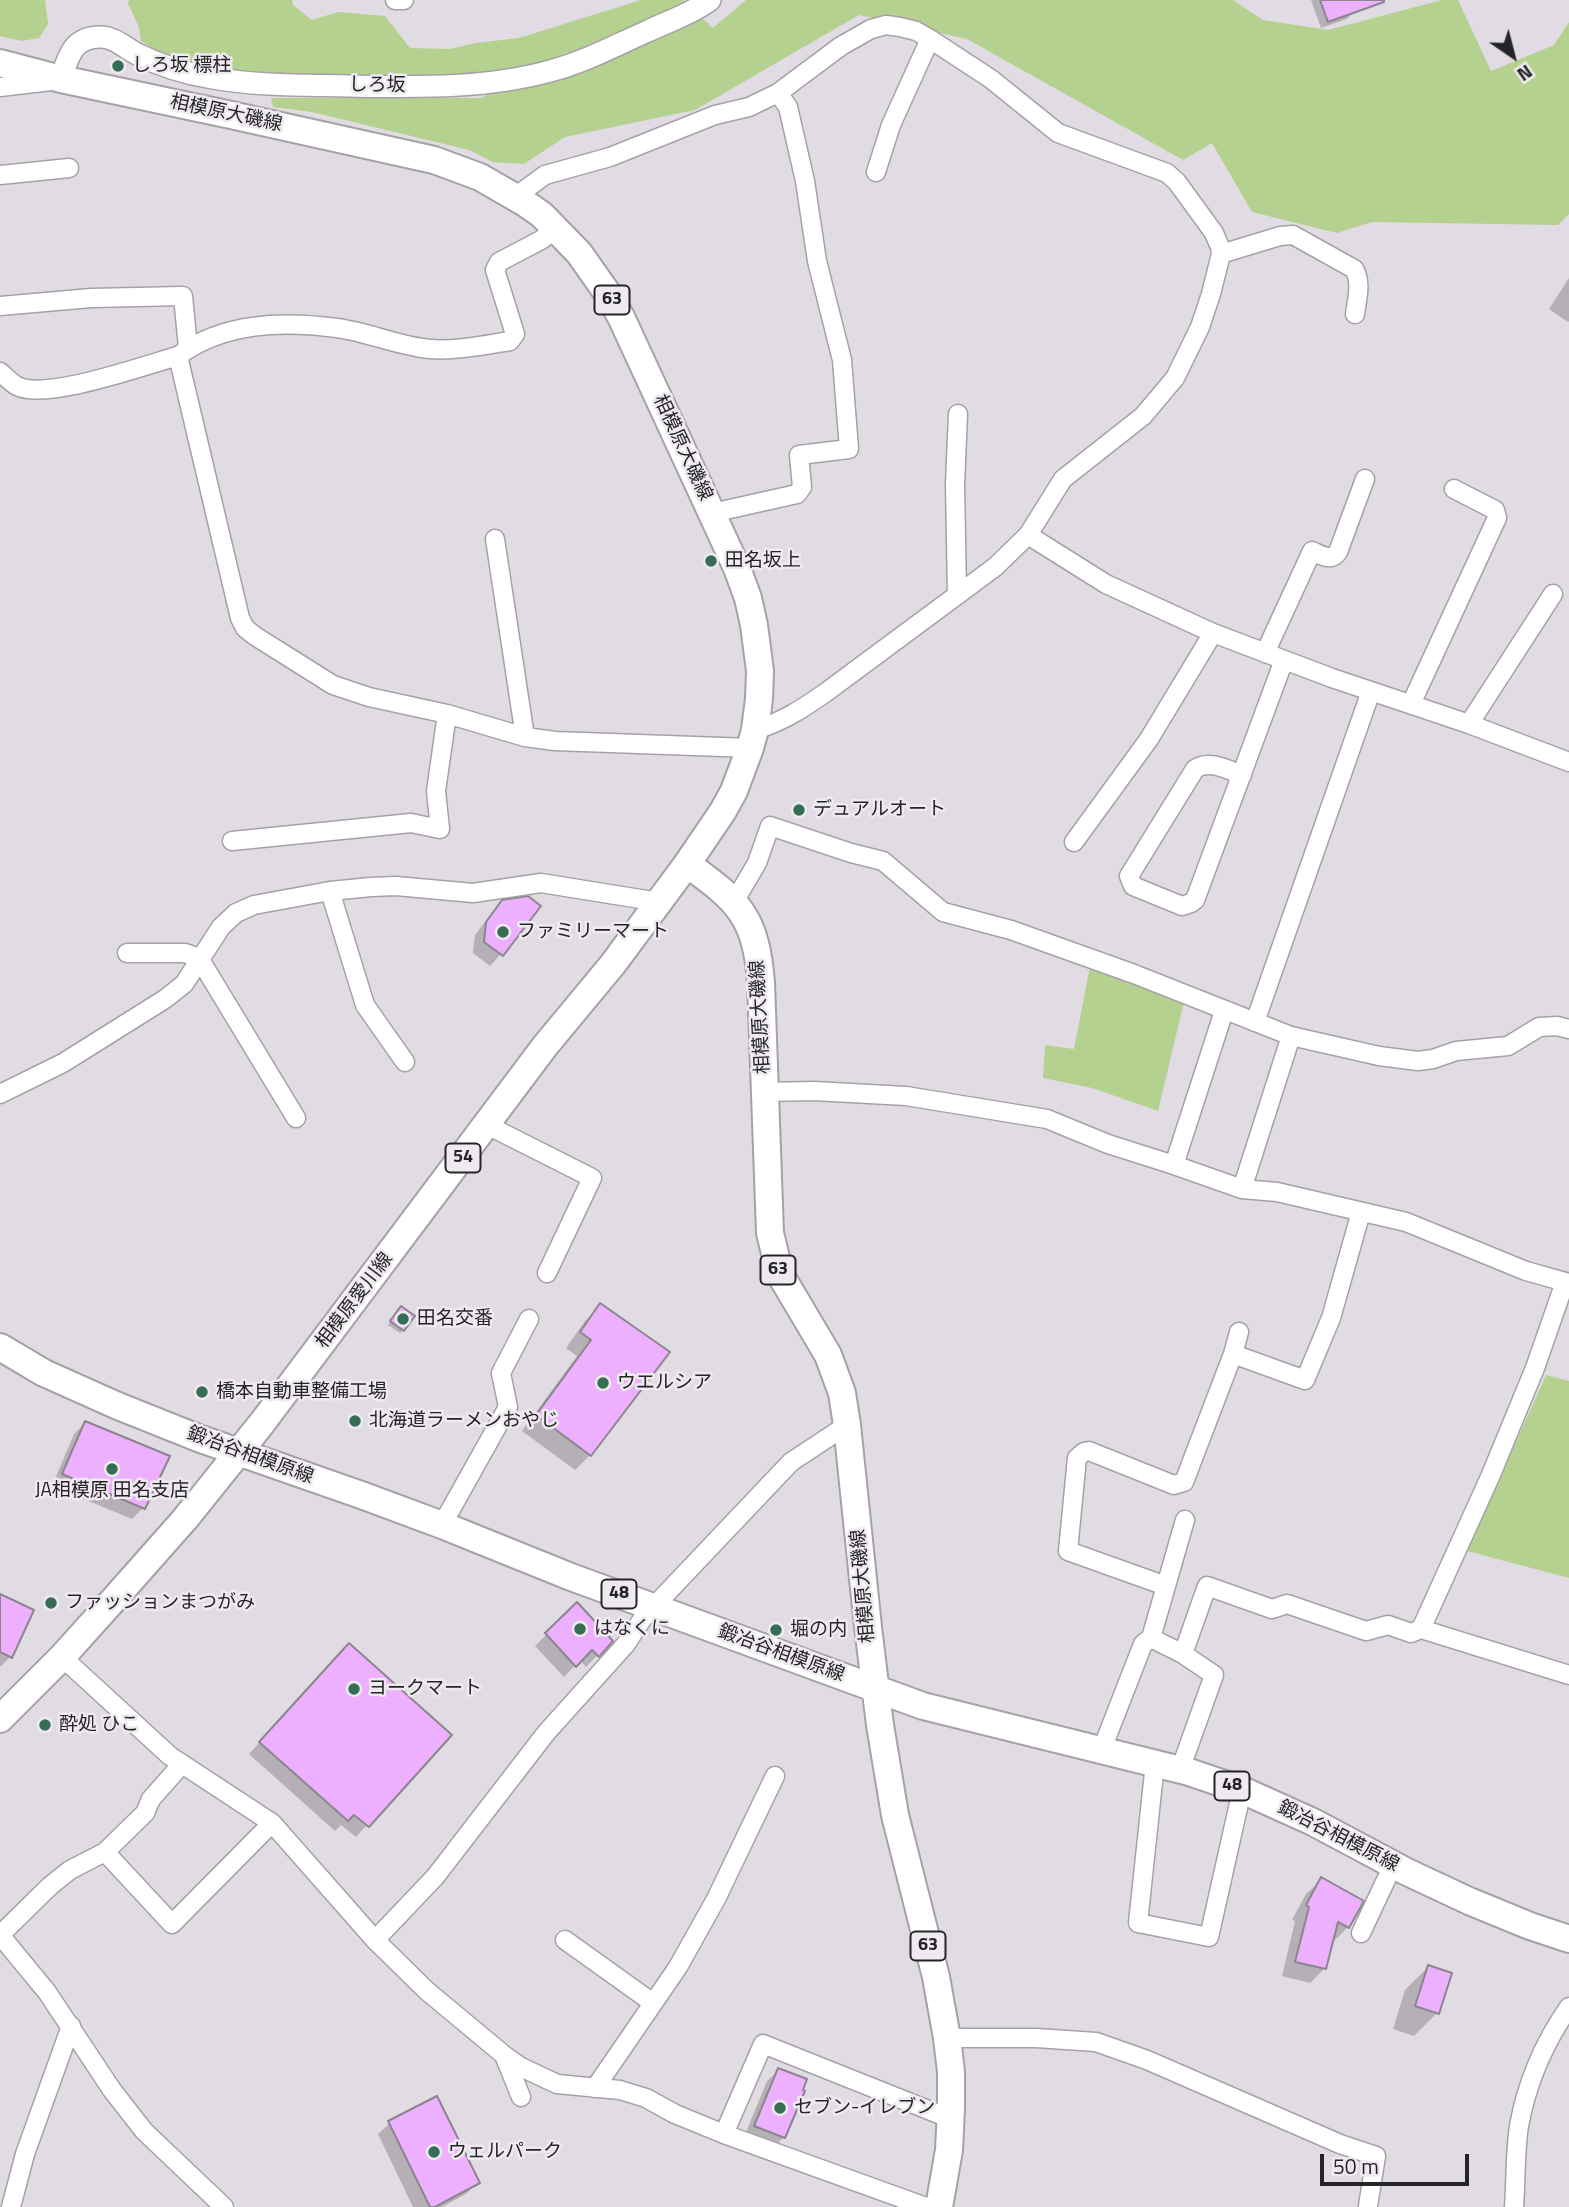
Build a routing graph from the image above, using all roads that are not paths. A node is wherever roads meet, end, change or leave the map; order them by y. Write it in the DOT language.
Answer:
graph roads {
  1 [pos="395,0"];
  2 [pos="404,0"];
  3 [pos="710,0"];
  4 [pos="930,39"];
  5 [pos="0,63"];
  6 [pos="61,79"];
  7 [pos="0,87"];
  8 [pos="779,93"];
  9 [pos="69,168"];
  10 [pos="876,172"];
  11 [pos="0,175"];
  12 [pos="515,197"];
  13 [pos="556,229"];
  14 [pos="1221,254"];
  15 [pos="0,306"];
  16 [pos="1355,314"];
  17 [pos="183,352"];
  18 [pos="0,372"];
  19 [pos="958,414"];
  20 [pos="1365,478"];
  21 [pos="1454,489"];
  22 [pos="712,513"];
  23 [pos="1028,535"];
  24 [pos="495,539"];
  25 [pos="957,594"];
  26 [pos="1553,594"];
  27 [pos="1213,633"];
  28 [pos="1265,653"];
  29 [pos="1284,660"];
  30 [pos="1371,691"];
  31 [pos="1411,704"];
  32 [pos="447,714"];
  33 [pos="1469,724"];
  34 [pos="524,737"];
  35 [pos="752,739"];
  36 [pos="1569,762"];
  37 [pos="1242,775"];
  38 [pos="232,841"];
  39 [pos="1074,842"];
  40 [pos="687,864"];
  41 [pos="330,891"];
  42 [pos="659,902"];
  43 [pos="734,902"];
  44 [pos="127,953"];
  45 [pos="199,958"];
  46 [pos="1224,1011"];
  47 [pos="1255,1022"];
  48 [pos="1569,1030"];
  49 [pos="1291,1036"];
  50 [pos="405,1062"];
  51 [pos="764,1092"];
  52 [pos="0,1094"];
  53 [pos="296,1118"];
  54 [pos="487,1125"];
  55 [pos="1174,1165"];
  56 [pos="1242,1189"];
  57 [pos="1361,1212"];
  58 [pos="547,1273"];
  59 [pos="1567,1283"];
  60 [pos="529,1319"];
  61 [pos="1238,1332"];
  62 [pos="0,1347"];
  63 [pos="1233,1353"];
  64 [pos="847,1425"];
  65 [pos="239,1452"];
  66 [pos="1185,1520"];
  67 [pos="442,1525"];
  68 [pos="1166,1586"];
  69 [pos="653,1607"];
  70 [pos="1421,1629"];
  71 [pos="1151,1638"];
  72 [pos="1183,1654"];
  73 [pos="62,1657"];
  74 [pos="1569,1675"];
  75 [pos="874,1688"];
  76 [pos="0,1719"];
  77 [pos="1102,1749"];
  78 [pos="182,1764"];
  79 [pos="1168,1766"];
  80 [pos="775,1776"];
  81 [pos="1242,1790"];
  82 [pos="272,1823"];
  83 [pos="105,1852"];
  84 [pos="1392,1865"];
  85 [pos="1361,1933"];
  86 [pos="0,1935"];
  87 [pos="1569,1939"];
  88 [pos="375,1940"];
  89 [pos="565,1940"];
  90 [pos="653,2003"];
  91 [pos="1569,2007"];
  92 [pos="71,2026"];
  93 [pos="947,2038"];
  94 [pos="504,2055"];
  95 [pos="595,2088"];
  96 [pos="521,2097"];
  97 [pos="951,2119"];
  98 [pos="724,2134"];
  99 [pos="213,2203"];
  100 [pos="1368,2206"];
  101 [pos="11,2207"];
  102 [pos="926,2207"];
  103 [pos="939,2207"];
  104 [pos="1514,2207"];
  1 -- 2 [label="street"];
  3 -- 6 [label="street, しろ坂"];
  4 -- 8 [label="street"];
  4 -- 10 [label="street"];
  4 -- 14 [label="street"];
  5 -- 6 [label="main road, 相模原大磯線 / 63"];
  6 -- 7 [label="street"];
  6 -- 12 [label="main road, 相模原大磯線 / 63"];
  8 -- 12 [label="street"];
  8 -- 22 [label="street"];
  9 -- 11 [label="street"];
  12 -- 13 [label="main road, 相模原大磯線 / 63"];
  13 -- 17 [label="street"];
  13 -- 22 [label="main road, 相模原大磯線 / 63"];
  14 -- 16 [label="street"];
  14 -- 23 [label="street"];
  15 -- 17 [label="street"];
  17 -- 18 [label="street"];
  17 -- 32 [label="street"];
  19 -- 25 [label="street"];
  20 -- 28 [label="street"];
  21 -- 31 [label="street"];
  22 -- 35 [label="main road, 相模原大磯線 / 63"];
  23 -- 25 [label="street"];
  23 -- 27 [label="street"];
  24 -- 34 [label="street"];
  25 -- 35 [label="street"];
  26 -- 33 [label="street"];
  27 -- 28 [label="street"];
  27 -- 39 [label="street"];
  28 -- 29 [label="street"];
  29 -- 30 [label="street"];
  29 -- 37 [label="street"];
  30 -- 31 [label="street"];
  30 -- 47 [label="street"];
  31 -- 33 [label="street"];
  32 -- 34 [label="street"];
  32 -- 38 [label="street"];
  33 -- 36 [label="street"];
  34 -- 35 [label="street"];
  35 -- 40 [label="main road, 相模原大磯線 / 63"];
  37 -- 37 [label="street"];
  40 -- 42 [label="main road, 相模原愛川線 / 54"];
  40 -- 43 [label="main road, 相模原大磯線 / 63"];
  41 -- 42 [label="street"];
  41 -- 45 [label="street"];
  41 -- 50 [label="street"];
  42 -- 54 [label="main road, 相模原愛川線 / 54"];
  43 -- 46 [label="street"];
  43 -- 51 [label="main road, 相模原大磯線 / 63"];
  44 -- 45 [label="street"];
  45 -- 52 [label="street"];
  45 -- 53 [label="street"];
  46 -- 47 [label="street"];
  46 -- 55 [label="street"];
  47 -- 49 [label="street"];
  48 -- 49 [label="street"];
  49 -- 56 [label="street"];
  51 -- 55 [label="street"];
  51 -- 64 [label="main road, 相模原大磯線 / 63"];
  54 -- 58 [label="street"];
  54 -- 65 [label="main road, 相模原愛川線 / 54"];
  55 -- 56 [label="street"];
  56 -- 57 [label="street"];
  57 -- 59 [label="street"];
  57 -- 63 [label="street"];
  59 -- 70 [label="street"];
  60 -- 67 [label="street"];
  61 -- 63 [label="street"];
  62 -- 65 [label="main road, 鍛冶谷相模原線 / 48"];
  63 -- 68 [label="street"];
  64 -- 69 [label="street"];
  64 -- 75 [label="main road, 相模原大磯線 / 63"];
  65 -- 67 [label="main road, 鍛冶谷相模原線 / 48"];
  65 -- 73 [label="main road, 相模原愛川線 / 54"];
  66 -- 68 [label="street"];
  67 -- 69 [label="main road, 鍛冶谷相模原線 / 48"];
  68 -- 71 [label="street"];
  69 -- 75 [label="main road, 鍛冶谷相模原線 / 48"];
  69 -- 88 [label="street"];
  70 -- 72 [label="street"];
  70 -- 74 [label="street"];
  71 -- 72 [label="street"];
  71 -- 77 [label="street"];
  72 -- 79 [label="street"];
  73 -- 76 [label="main road, 相模原愛川線 / 54"];
  73 -- 78 [label="street"];
  75 -- 77 [label="main road, 鍛冶谷相模原線 / 48"];
  75 -- 93 [label="main road, 相模原大磯線 / 63"];
  77 -- 79 [label="main road, 鍛冶谷相模原線 / 48"];
  78 -- 82 [label="street"];
  78 -- 83 [label="street"];
  79 -- 81 [label="main road, 鍛冶谷相模原線 / 48"];
  79 -- 81 [label="street"];
  80 -- 90 [label="street"];
  81 -- 84 [label="main road, 鍛冶谷相模原線 / 48"];
  82 -- 83 [label="street"];
  82 -- 88 [label="street"];
  83 -- 86 [label="street"];
  84 -- 85 [label="street"];
  84 -- 87 [label="main road, 鍛冶谷相模原線 / 48"];
  86 -- 92 [label="street"];
  88 -- 94 [label="street"];
  89 -- 90 [label="street"];
  90 -- 95 [label="street"];
  91 -- 104 [label="street"];
  92 -- 99 [label="street"];
  92 -- 101 [label="street"];
  93 -- 97 [label="main road, 相模原大磯線 / 63"];
  93 -- 100 [label="street"];
  94 -- 95 [label="street"];
  94 -- 96 [label="street"];
  95 -- 98 [label="street"];
  97 -- 98 [label="street"];
  97 -- 103 [label="main road, 相模原大磯線 / 63"];
  98 -- 102 [label="street"];
}
